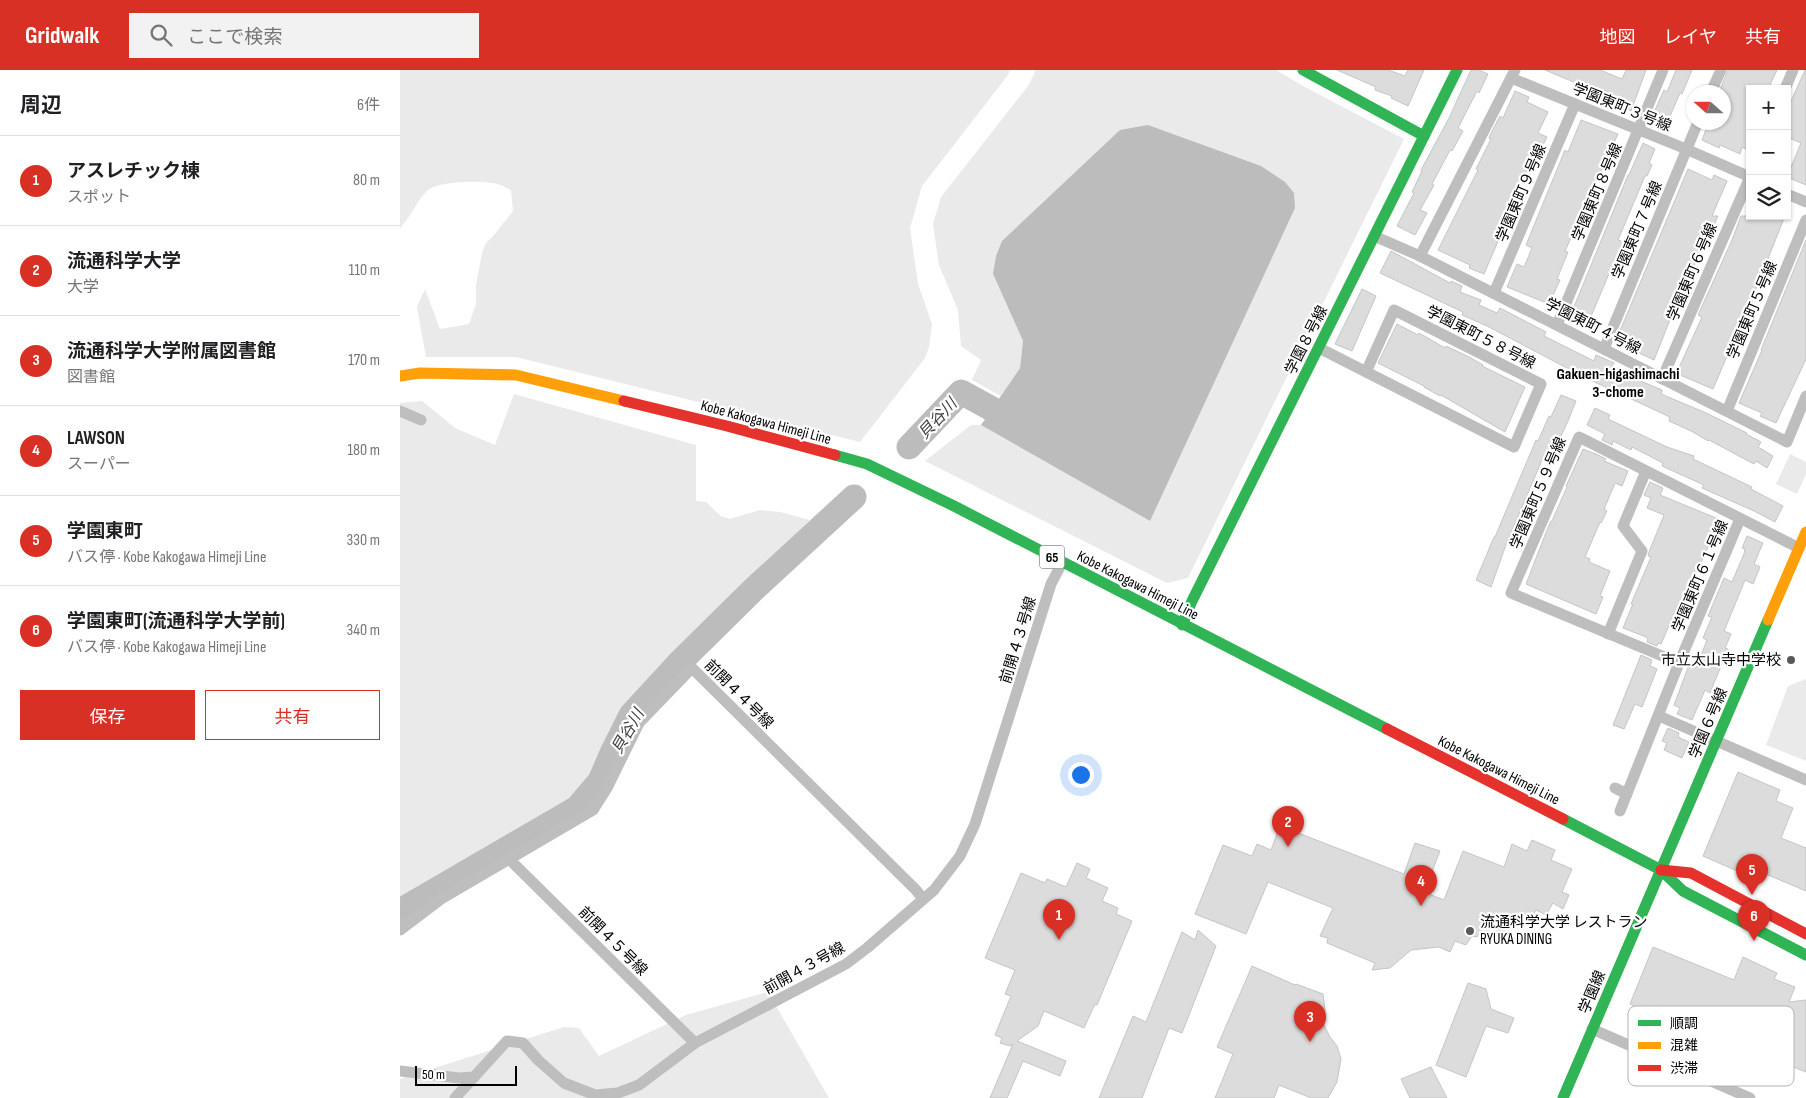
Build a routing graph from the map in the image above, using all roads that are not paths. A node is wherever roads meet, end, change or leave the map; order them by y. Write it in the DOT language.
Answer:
graph roads {
  1 [pos="1458,70"];
  2 [pos="1663,70"];
  3 [pos="1721,70"];
  4 [pos="1793,70"];
  5 [pos="1310,72"];
  6 [pos="1513,74"];
  7 [pos="1714,85"];
  8 [pos="1787,85"];
  9 [pos="1575,104"];
  10 [pos="1639,130"];
  11 [pos="1694,130"];
  12 [pos="1424,136"];
  13 [pos="1686,149"];
  14 [pos="1746,175"];
  15 [pos="1746,186"];
  16 [pos="1791,196"];
  17 [pos="1806,202"];
  18 [pos="1806,220"];
  19 [pos="1374,236"];
  20 [pos="1420,256"];
  21 [pos="1494,293"];
  22 [pos="1557,325"];
  23 [pos="1319,348"];
  24 [pos="1604,349"];
  25 [pos="1366,372"];
  26 [pos="400,376"];
  27 [pos="1662,379"];
  28 [pos="1806,396"];
  29 [pos="400,411"];
  30 [pos="1726,411"];
  31 [pos="421,420"];
  32 [pos="1646,470"];
  33 [pos="1740,519"];
  34 [pos="1806,532"];
  35 [pos="1799,548"];
  36 [pos="1062,563"];
  37 [pos="1182,625"];
  38 [pos="1608,634"];
  39 [pos="1679,663"];
  40 [pos="1659,716"];
  41 [pos="1717,740"];
  42 [pos="1806,780"];
  43 [pos="1615,788"];
  44 [pos="1627,794"];
  45 [pos="1620,811"];
  46 [pos="510,860"];
  47 [pos="1661,870"];
  48 [pos="923,899"];
  49 [pos="400,930"];
  50 [pos="1806,934"];
  51 [pos="1806,955"];
  52 [pos="1592,1029"];
  53 [pos="695,1043"];
  54 [pos="1628,1045"];
  55 [pos="400,1071"];
  56 [pos="474,1077"];
  57 [pos="1723,1086"];
  58 [pos="455,1098"];
  59 [pos="1562,1098"];
  60 [pos="1750,1098"];
  1 -- 12 [label="main road, 学園８号線"];
  2 -- 10 [label="street, 学園東町８号線"];
  3 -- 7 [label="street"];
  4 -- 8 [label="street"];
  5 -- 12 [label="main road"];
  6 -- 9 [label="street, 学園東町３号線"];
  6 -- 20 [label="street"];
  9 -- 10 [label="street, 学園東町３号線"];
  9 -- 21 [label="street, 学園東町９号線"];
  10 -- 13 [label="street, 学園東町３号線"];
  10 -- 22 [label="street, 学園東町８号線"];
  11 -- 13 [label="street, 学園東町７号線"];
  12 -- 19 [label="main road, 学園８号線"];
  13 -- 14 [label="street, 学園東町３号線"];
  13 -- 24 [label="street, 学園東町７号線"];
  15 -- 27 [label="street, 学園東町６号線"];
  16 -- 17 [label="street"];
  18 -- 30 [label="street, 学園東町５号線"];
  19 -- 20 [label="street, 学園東町４号線"];
  19 -- 23 [label="main road, 学園８号線"];
  20 -- 21 [label="street, 学園東町４号線"];
  21 -- 22 [label="street, 学園東町４号線"];
  22 -- 24 [label="street, 学園東町４号線"];
  23 -- 25 [label="street, 学園東町５８号線"];
  23 -- 37 [label="main road, 学園８号線"];
  24 -- 27 [label="street, 学園東町４号線"];
  25 -- 25 [label="street, 学園東町５８号線"];
  26 -- 36 [label="main road, Kobe Kakogawa Himeji Line / 65"];
  27 -- 30 [label="street, 学園東町４号線"];
  28 -- 30 [label="street, 学園東町４号線"];
  29 -- 31 [label="street"];
  32 -- 33 [label="street, 学園東町５９号線"];
  32 -- 38 [label="street"];
  32 -- 38 [label="street, 学園東町５９号線"];
  33 -- 35 [label="street, 学園東町５９号線"];
  33 -- 39 [label="street, 学園東町６１号線"];
  34 -- 35 [label="main road, 学園６号線"];
  35 -- 41 [label="main road, 学園６号線"];
  36 -- 37 [label="main road, Kobe Kakogawa Himeji Line / 65"];
  36 -- 48 [label="street, 前開４３号線"];
  37 -- 47 [label="main road, Kobe Kakogawa Himeji Line / 65"];
  38 -- 39 [label="street, 学園東町５９号線"];
  39 -- 40 [label="street, 学園東町６１号線"];
  40 -- 41 [label="street"];
  40 -- 44 [label="street, 学園東町６１号線"];
  41 -- 42 [label="street"];
  41 -- 47 [label="main road, 学園６号線"];
  43 -- 44 [label="street"];
  44 -- 45 [label="street, 学園東町６１号線"];
  46 -- 48 [label="street, 前開４４号線"];
  46 -- 49 [label="street, 前開４４号線"];
  46 -- 53 [label="street, 前開４５号線"];
  47 -- 50 [label="main road, Kobe Kakogawa Himeji Line / 65"];
  47 -- 51 [label="main road, Kobe Kakogawa Himeji Line / 65"];
  47 -- 52 [label="main road, 学園線"];
  48 -- 53 [label="street, 前開４３号線"];
  52 -- 54 [label="street"];
  52 -- 59 [label="main road, 学園線"];
  53 -- 56 [label="street, 前開４３号線"];
  55 -- 56 [label="street"];
  56 -- 58 [label="street, 前開４３号線"];
  57 -- 60 [label="street"];
}
